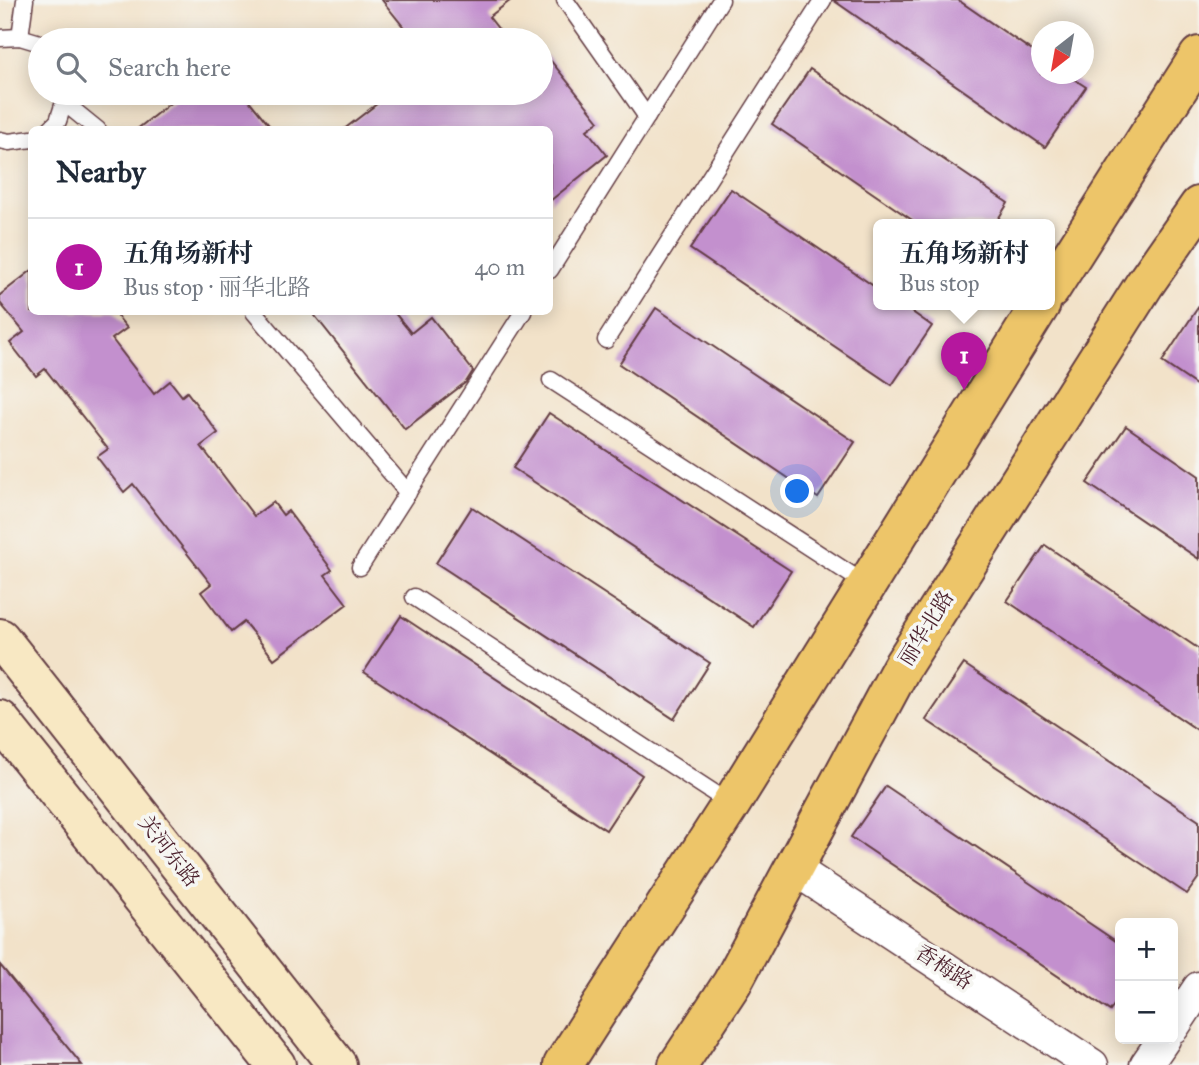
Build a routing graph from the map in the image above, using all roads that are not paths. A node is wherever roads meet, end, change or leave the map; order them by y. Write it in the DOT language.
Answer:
graph roads {
  1 [pos="25,0"];
  2 [pos="565,0"];
  3 [pos="721,0"];
  4 [pos="823,0"];
  5 [pos="20,37"];
  6 [pos="0,38"];
  7 [pos="28,39"];
  8 [pos="1199,56"];
  9 [pos="64,105"];
  10 [pos="72,105"];
  11 [pos="647,117"];
  12 [pos="53,126"];
  13 [pos="94,126"];
  14 [pos="28,139"];
  15 [pos="0,140"];
  16 [pos="1199,206"];
  17 [pos="553,265"];
  18 [pos="1055,282"];
  19 [pos="1037,310"];
  20 [pos="257,315"];
  21 [pos="521,315"];
  22 [pos="606,340"];
  23 [pos="551,380"];
  24 [pos="408,492"];
  25 [pos="359,567"];
  26 [pos="867,585"];
  27 [pos="414,597"];
  28 [pos="0,638"];
  29 [pos="0,720"];
  30 [pos="731,804"];
  31 [pos="796,870"];
  32 [pos="1199,988"];
  33 [pos="1178,1020"];
  34 [pos="1161,1044"];
  35 [pos="276,1065"];
  36 [pos="337,1065"];
  37 [pos="563,1065"];
  38 [pos="678,1065"];
  39 [pos="1092,1065"];
  40 [pos="1146,1065"];
  1 -- 5 [label="lane"];
  2 -- 11 [label="lane"];
  3 -- 11 [label="lane"];
  4 -- 22 [label="lane"];
  5 -- 6 [label="lane"];
  5 -- 7 [label="lane"];
  8 -- 18 [label="main road"];
  9 -- 12 [label="lane"];
  10 -- 13 [label="lane"];
  11 -- 17 [label="lane"];
  14 -- 15 [label="lane"];
  16 -- 31 [label="main road, 丽华北路"];
  19 -- 26 [label="main road"];
  20 -- 24 [label="lane"];
  21 -- 24 [label="lane"];
  23 -- 26 [label="lane"];
  24 -- 25 [label="lane"];
  26 -- 30 [label="main road"];
  27 -- 30 [label="lane"];
  28 -- 36 [label="main road, 关河东路"];
  29 -- 35 [label="main road"];
  30 -- 37 [label="main road"];
  31 -- 38 [label="main road, 丽华北路"];
  31 -- 39 [label="street, 香梅路"];
  32 -- 33 [label="street"];
  34 -- 40 [label="street"];
}
